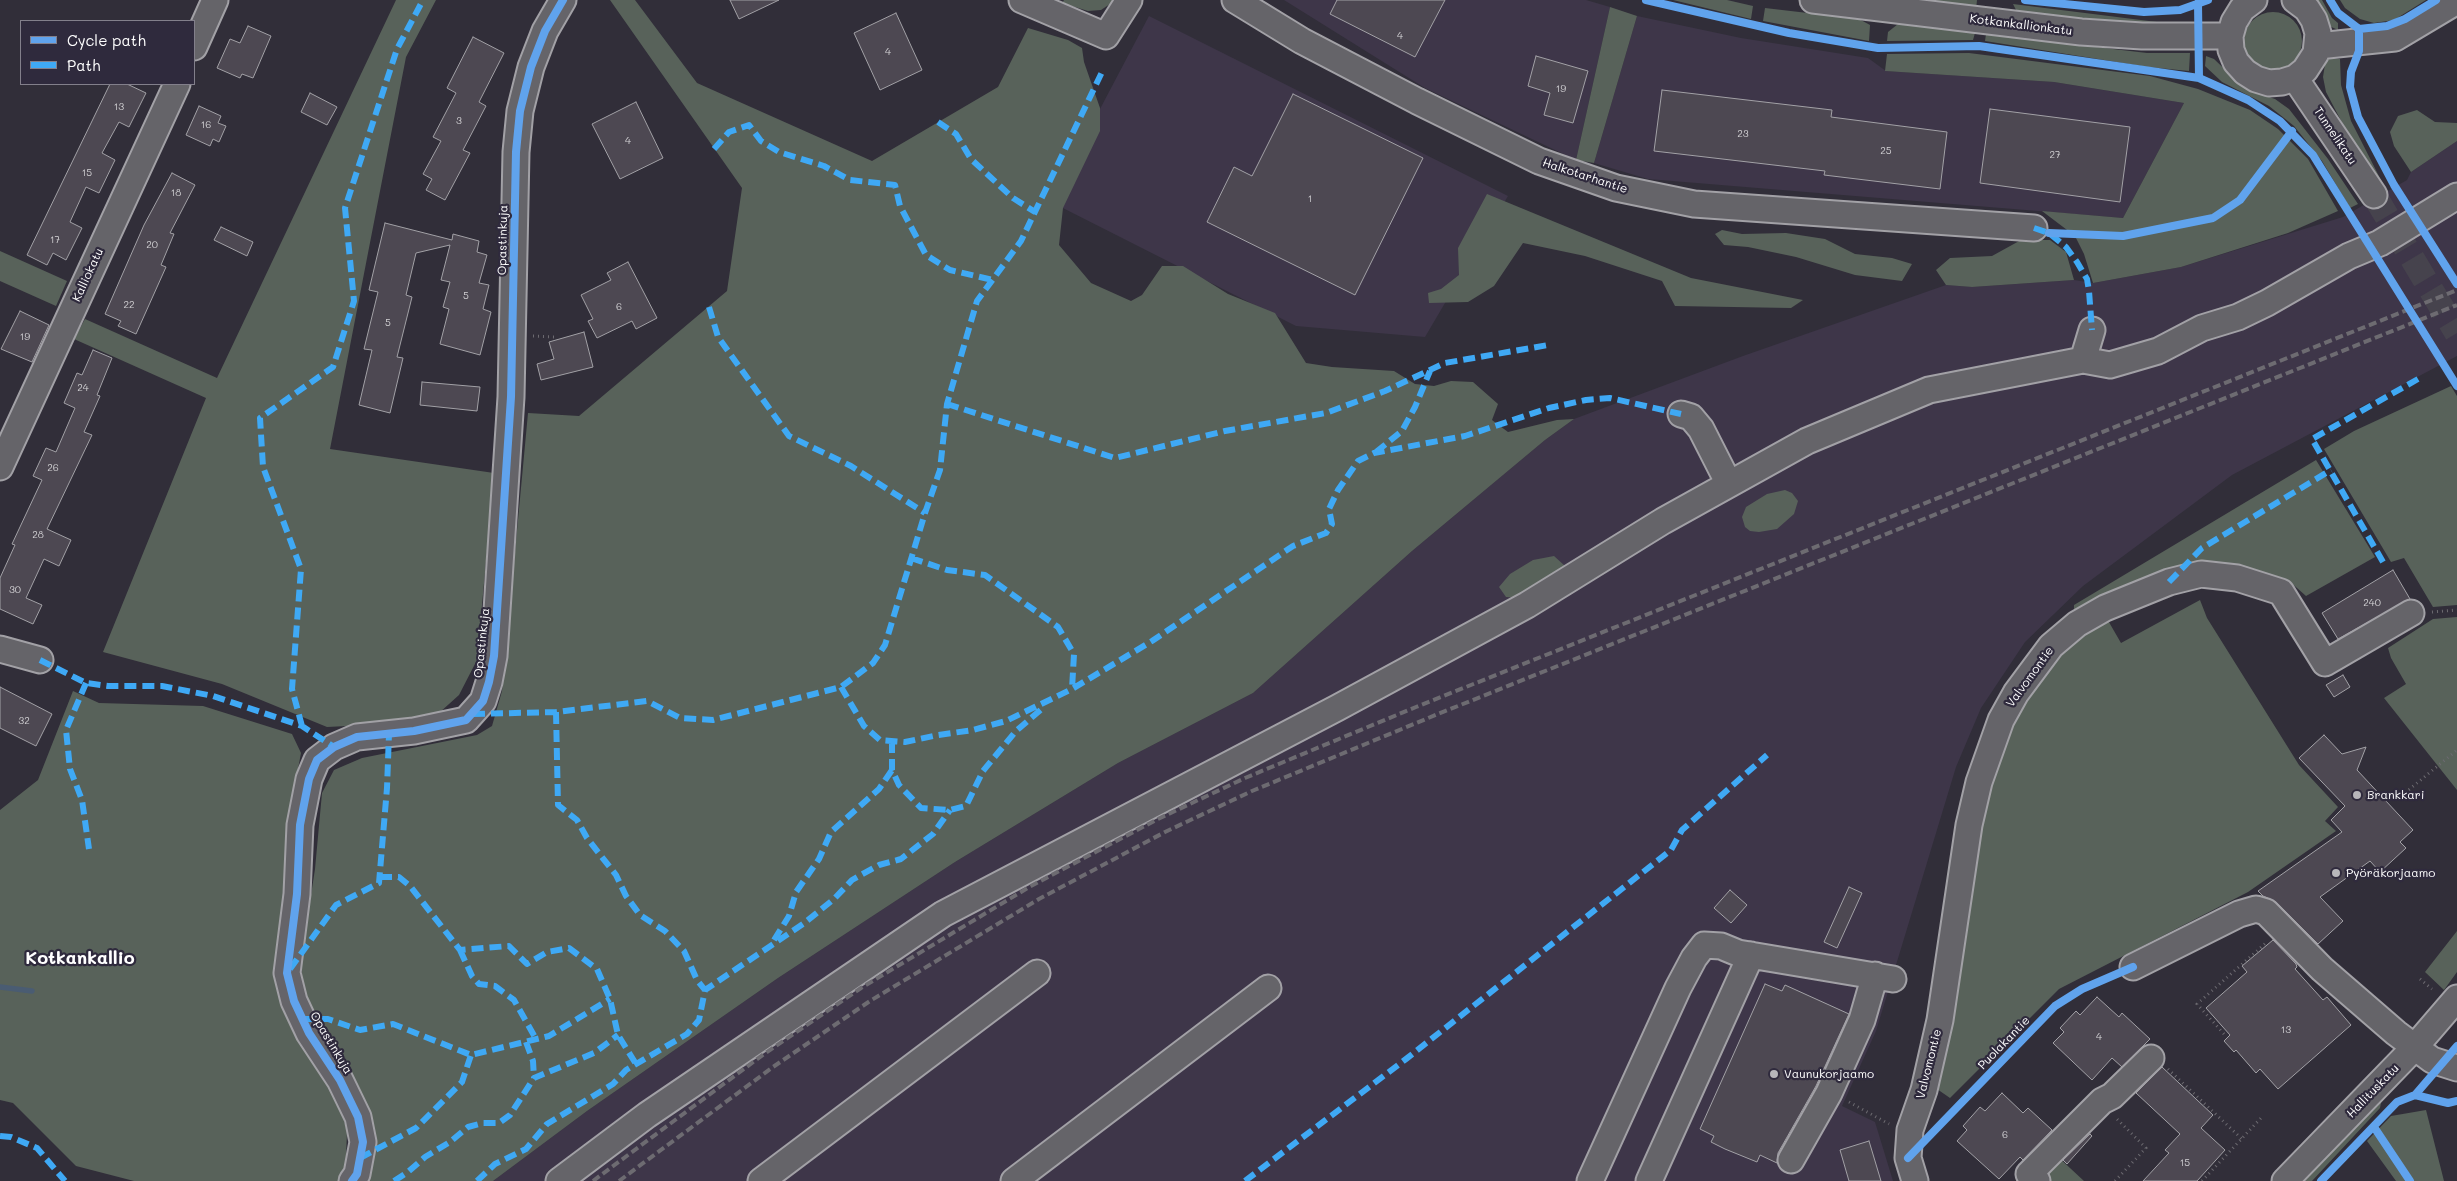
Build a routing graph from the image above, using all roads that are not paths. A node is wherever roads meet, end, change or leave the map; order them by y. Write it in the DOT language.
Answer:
graph roads {
  1 [pos="215,0"];
  2 [pos="563,0"];
  3 [pos="1022,0"];
  4 [pos="1129,0"];
  5 [pos="1235,0"];
  6 [pos="1813,0"];
  7 [pos="2254,0"];
  8 [pos="2295,0"];
  9 [pos="2457,1"];
  10 [pos="2002,11"];
  11 [pos="2230,36"];
  12 [pos="195,45"];
  13 [pos="2318,46"];
  14 [pos="2294,78"];
  15 [pos="177,85"];
  16 [pos="2374,194"];
  17 [pos="2457,196"];
  18 [pos="2041,231"];
  19 [pos="2092,330"];
  20 [pos="2083,360"];
  21 [pos="1681,414"];
  22 [pos="0,467"];
  23 [pos="1729,484"];
  24 [pos="2411,613"];
  25 [pos="0,649"];
  26 [pos="40,660"];
  27 [pos="1751,956"];
  28 [pos="2133,967"];
  29 [pos="1037,973"];
  30 [pos="1268,988"];
  31 [pos="2454,1002"];
  32 [pos="2414,1048"];
  33 [pos="2159,1063"];
  34 [pos="2457,1068"];
  35 [pos="1791,1160"];
  36 [pos="1911,1169"];
  37 [pos="352,1181"];
  38 [pos="559,1181"];
  39 [pos="761,1181"];
  40 [pos="1014,1181"];
  41 [pos="1590,1181"];
  42 [pos="1649,1181"];
  43 [pos="2037,1181"];
  44 [pos="2285,1181"];
  1 -- 12 [label="street"];
  2 -- 37 [label="street, Opastinkuja"];
  3 -- 4 [label="street"];
  5 -- 18 [label="street, Halkotarhantie"];
  6 -- 10 [label="street, Kotkankallionkatu"];
  7 -- 11 [label="street"];
  8 -- 13 [label="street"];
  9 -- 13 [label="street"];
  10 -- 11 [label="street, Kotkankallionkatu"];
  11 -- 14 [label="street"];
  13 -- 14 [label="street"];
  14 -- 16 [label="street, Tunnelikatu"];
  15 -- 22 [label="street, Kalliokatu"];
  17 -- 20 [label="street"];
  19 -- 20 [label="street"];
  20 -- 23 [label="street"];
  21 -- 23 [label="street"];
  23 -- 38 [label="street"];
  24 -- 36 [label="street, Valvomontie"];
  25 -- 26 [label="street"];
  27 -- 35 [label="street"];
  27 -- 41 [label="street"];
  27 -- 42 [label="street"];
  28 -- 32 [label="street"];
  29 -- 39 [label="street"];
  30 -- 40 [label="street"];
  31 -- 32 [label="street, Hallituskatu"];
  32 -- 34 [label="street"];
  32 -- 44 [label="street, Hallituskatu"];
  33 -- 43 [label="street"];
}
